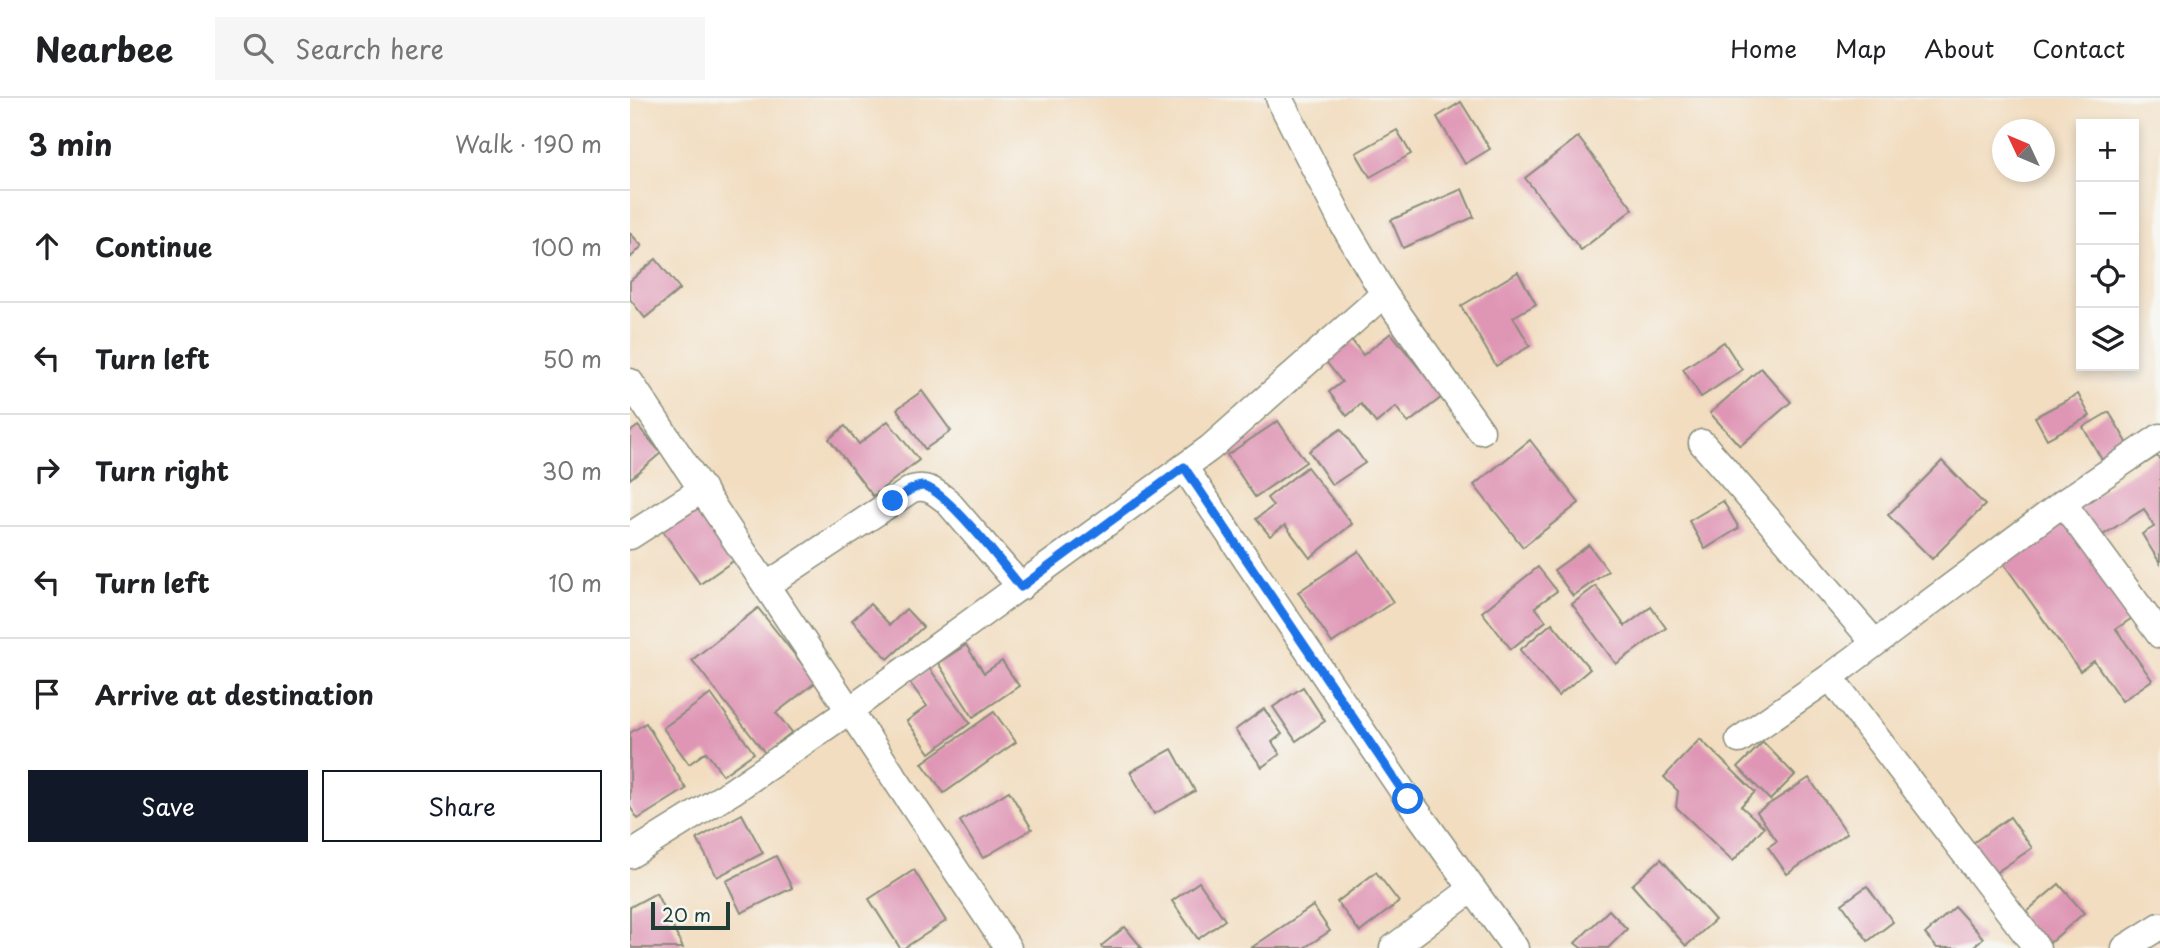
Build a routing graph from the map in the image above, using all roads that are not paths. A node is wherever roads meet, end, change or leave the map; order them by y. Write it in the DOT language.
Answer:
graph roads {
  1 [pos="1279,98"];
  2 [pos="1384,294"];
  3 [pos="630,382"];
  4 [pos="1481,431"];
  5 [pos="2160,437"];
  6 [pos="1702,443"];
  7 [pos="1184,467"];
  8 [pos="703,489"];
  9 [pos="2063,502"];
  10 [pos="630,536"];
  11 [pos="767,584"];
  12 [pos="1021,587"];
  13 [pos="2160,635"];
  14 [pos="1875,643"];
  15 [pos="1830,677"];
  16 [pos="850,710"];
  17 [pos="1739,740"];
  18 [pos="630,855"];
  19 [pos="1472,889"];
  20 [pos="2160,926"];
  21 [pos="1008,948"];
  22 [pos="1393,948"];
  23 [pos="1515,948"];
  24 [pos="2037,948"];
  25 [pos="2125,948"];
  1 -- 2 [label="street"];
  2 -- 4 [label="street"];
  2 -- 7 [label="street"];
  3 -- 8 [label="street"];
  5 -- 9 [label="street"];
  6 -- 14 [label="street"];
  7 -- 12 [label="street"];
  7 -- 19 [label="street"];
  8 -- 10 [label="street"];
  8 -- 11 [label="street"];
  9 -- 13 [label="street"];
  9 -- 14 [label="street"];
  11 -- 12 [label="street"];
  11 -- 16 [label="street"];
  12 -- 16 [label="street"];
  14 -- 15 [label="street"];
  15 -- 17 [label="street"];
  15 -- 24 [label="street"];
  16 -- 18 [label="street"];
  16 -- 21 [label="street"];
  19 -- 22 [label="street"];
  19 -- 23 [label="street"];
  20 -- 25 [label="street"];
}
